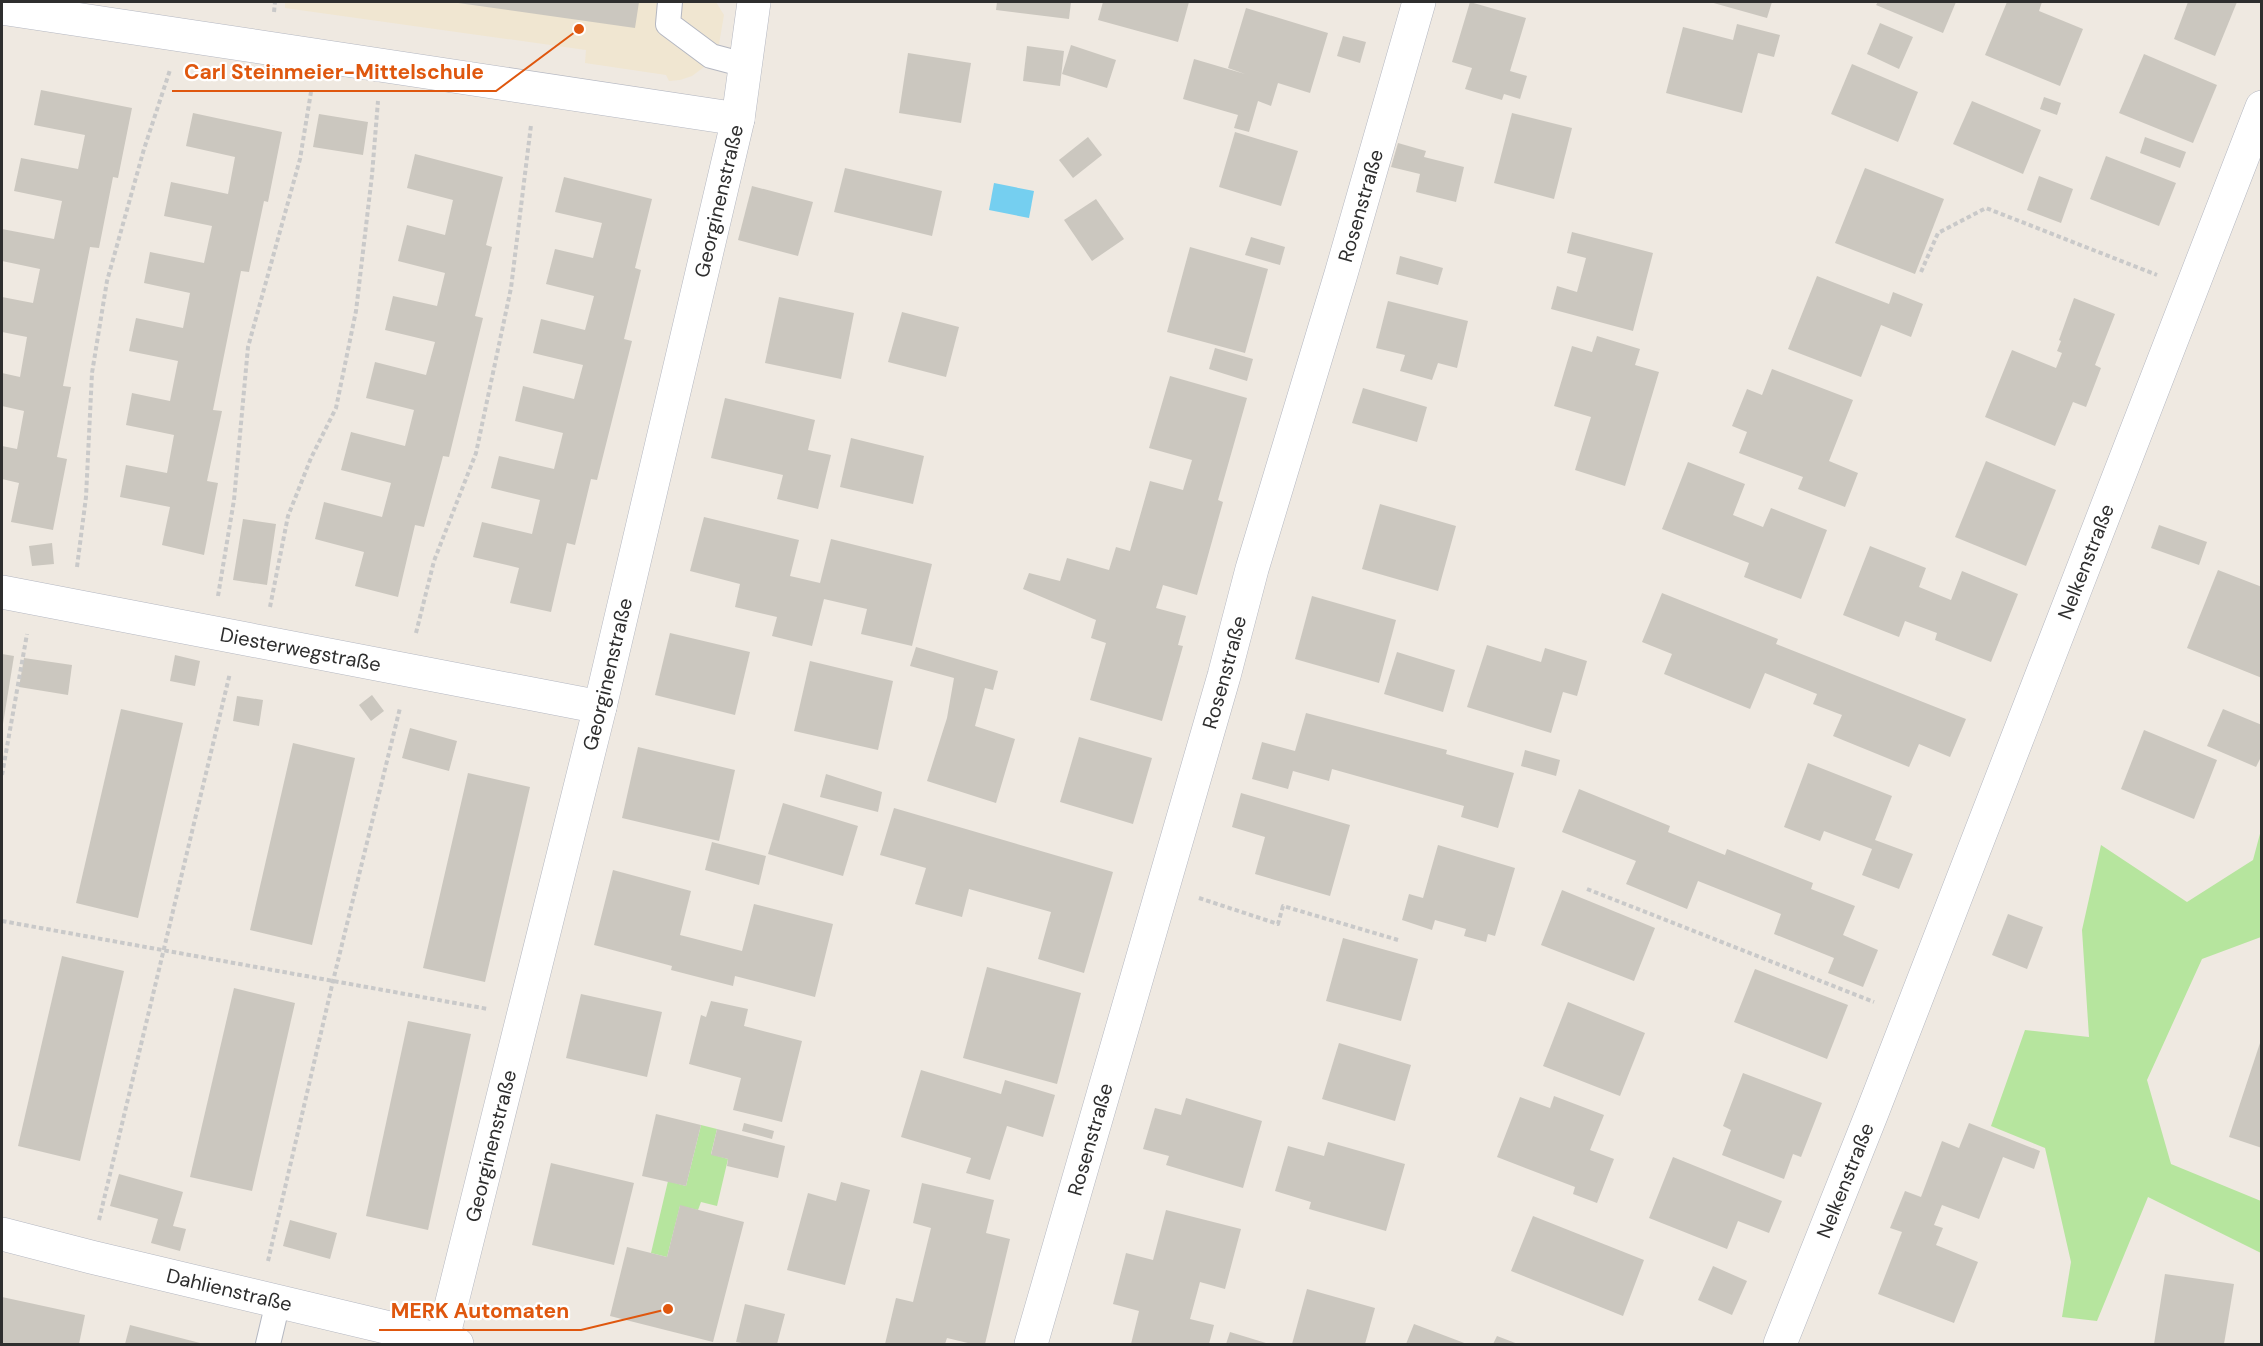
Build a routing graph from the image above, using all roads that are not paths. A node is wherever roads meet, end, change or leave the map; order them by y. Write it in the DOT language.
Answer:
graph roads {
  1 [pos="670,2"];
  2 [pos="754,2"];
  3 [pos="1419,2"];
  4 [pos="2,8"];
  5 [pos="745,65"];
  6 [pos="2262,107"];
  7 [pos="738,119"];
  8 [pos="2,592"];
  9 [pos="600,706"];
  10 [pos="2,1234"];
  11 [pos="269,1300"];
  12 [pos="449,1343"];
  13 [pos="268,1344"];
  14 [pos="1031,1344"];
  15 [pos="1780,1344"];
  1 -- 5 [label="lane"];
  2 -- 5 [label="street, Georginenstraße"];
  3 -- 14 [label="street, Rosenstraße"];
  4 -- 7 [label="street"];
  5 -- 7 [label="street, Georginenstraße"];
  6 -- 15 [label="street, Nelkenstraße"];
  7 -- 9 [label="street, Georginenstraße"];
  8 -- 9 [label="street, Diesterwegstraße"];
  9 -- 12 [label="street, Georginenstraße"];
  10 -- 11 [label="street, Dahlienstraße"];
  11 -- 12 [label="street, Dahlienstraße"];
  11 -- 13 [label="lane"];
}
